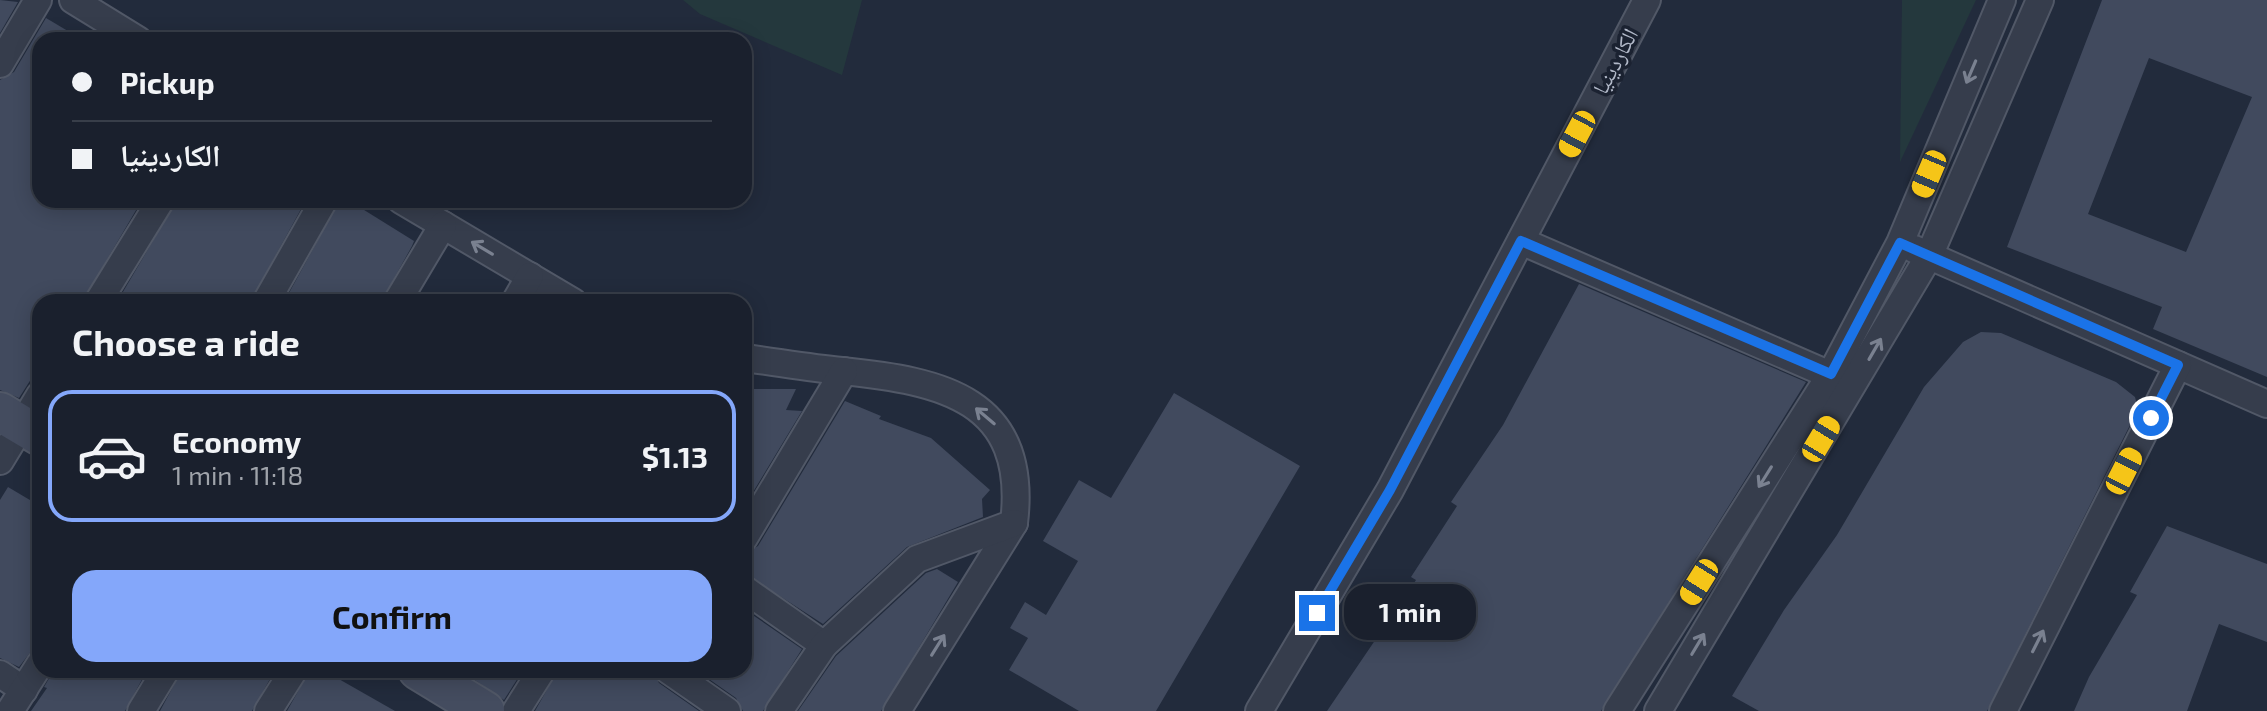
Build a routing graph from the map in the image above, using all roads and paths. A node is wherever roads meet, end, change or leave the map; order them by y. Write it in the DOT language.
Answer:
graph roads {
  1 [pos="38,0"];
  2 [pos="73,0"];
  3 [pos="1647,0"];
  4 [pos="2002,0"];
  5 [pos="2040,0"];
  6 [pos="125,32"];
  7 [pos="0,64"];
  8 [pos="156,208"];
  9 [pos="319,208"];
  10 [pos="414,208"];
  11 [pos="443,225"];
  12 [pos="1521,241"];
  13 [pos="1900,243"];
  14 [pos="1929,256"];
  15 [pos="530,276"];
  16 [pos="103,294"];
  17 [pos="271,294"];
  18 [pos="402,294"];
  19 [pos="520,294"];
  20 [pos="560,294"];
  21 [pos="752,359"];
  22 [pos="2178,365"];
  23 [pos="844,371"];
  24 [pos="1842,380"];
  25 [pos="2267,404"];
  26 [pos="25,417"];
  27 [pos="0,461"];
  28 [pos="1014,523"];
  29 [pos="752,525"];
  30 [pos="752,595"];
  31 [pos="824,645"];
  32 [pos="0,674"];
  33 [pos="32,677"];
  34 [pos="161,678"];
  35 [pos="289,678"];
  36 [pos="431,678"];
  37 [pos="537,678"];
  38 [pos="680,678"];
  39 [pos="17,700"];
  40 [pos="141,711"];
  41 [pos="268,711"];
  42 [pos="485,711"];
  43 [pos="516,711"];
  44 [pos="727,711"];
  45 [pos="779,711"];
  46 [pos="897,711"];
  47 [pos="1259,711"];
  48 [pos="1617,711"];
  49 [pos="1658,711"];
  50 [pos="2003,711"];
  1 -- 7 [label="street"];
  2 -- 6 [label="street"];
  3 -- 12 [label="street, الكاردينيا"];
  4 -- 13 [label="street, one-way"];
  5 -- 14 [label="street"];
  8 -- 16 [label="street"];
  9 -- 17 [label="street"];
  10 -- 11 [label="street"];
  15 -- 11 [label="street, one-way"];
  11 -- 18 [label="street"];
  12 -- 24 [label="street"];
  12 -- 47 [label="street, الكاردينيا"];
  13 -- 14 [label="street"];
  13 -- 24 [label="street"];
  14 -- 22 [label="street"];
  24 -- 14 [label="street, one-way"];
  15 -- 19 [label="street"];
  15 -- 20 [label="street"];
  21 -- 23 [label="street"];
  22 -- 25 [label="street"];
  50 -- 22 [label="street, one-way"];
  28 -- 23 [label="street, one-way"];
  23 -- 29 [label="street"];
  24 -- 48 [label="street, one-way"];
  49 -- 24 [label="street, one-way"];
  26 -- 27 [label="street"];
  28 -- 31 [label="street"];
  46 -- 28 [label="street, one-way"];
  30 -- 31 [label="street"];
  31 -- 45 [label="street"];
  32 -- 39 [label="street"];
  33 -- 39 [label="street"];
  34 -- 40 [label="street"];
  35 -- 41 [label="street"];
  36 -- 42 [label="main road"];
  37 -- 43 [label="street"];
  38 -- 44 [label="street"];
}
